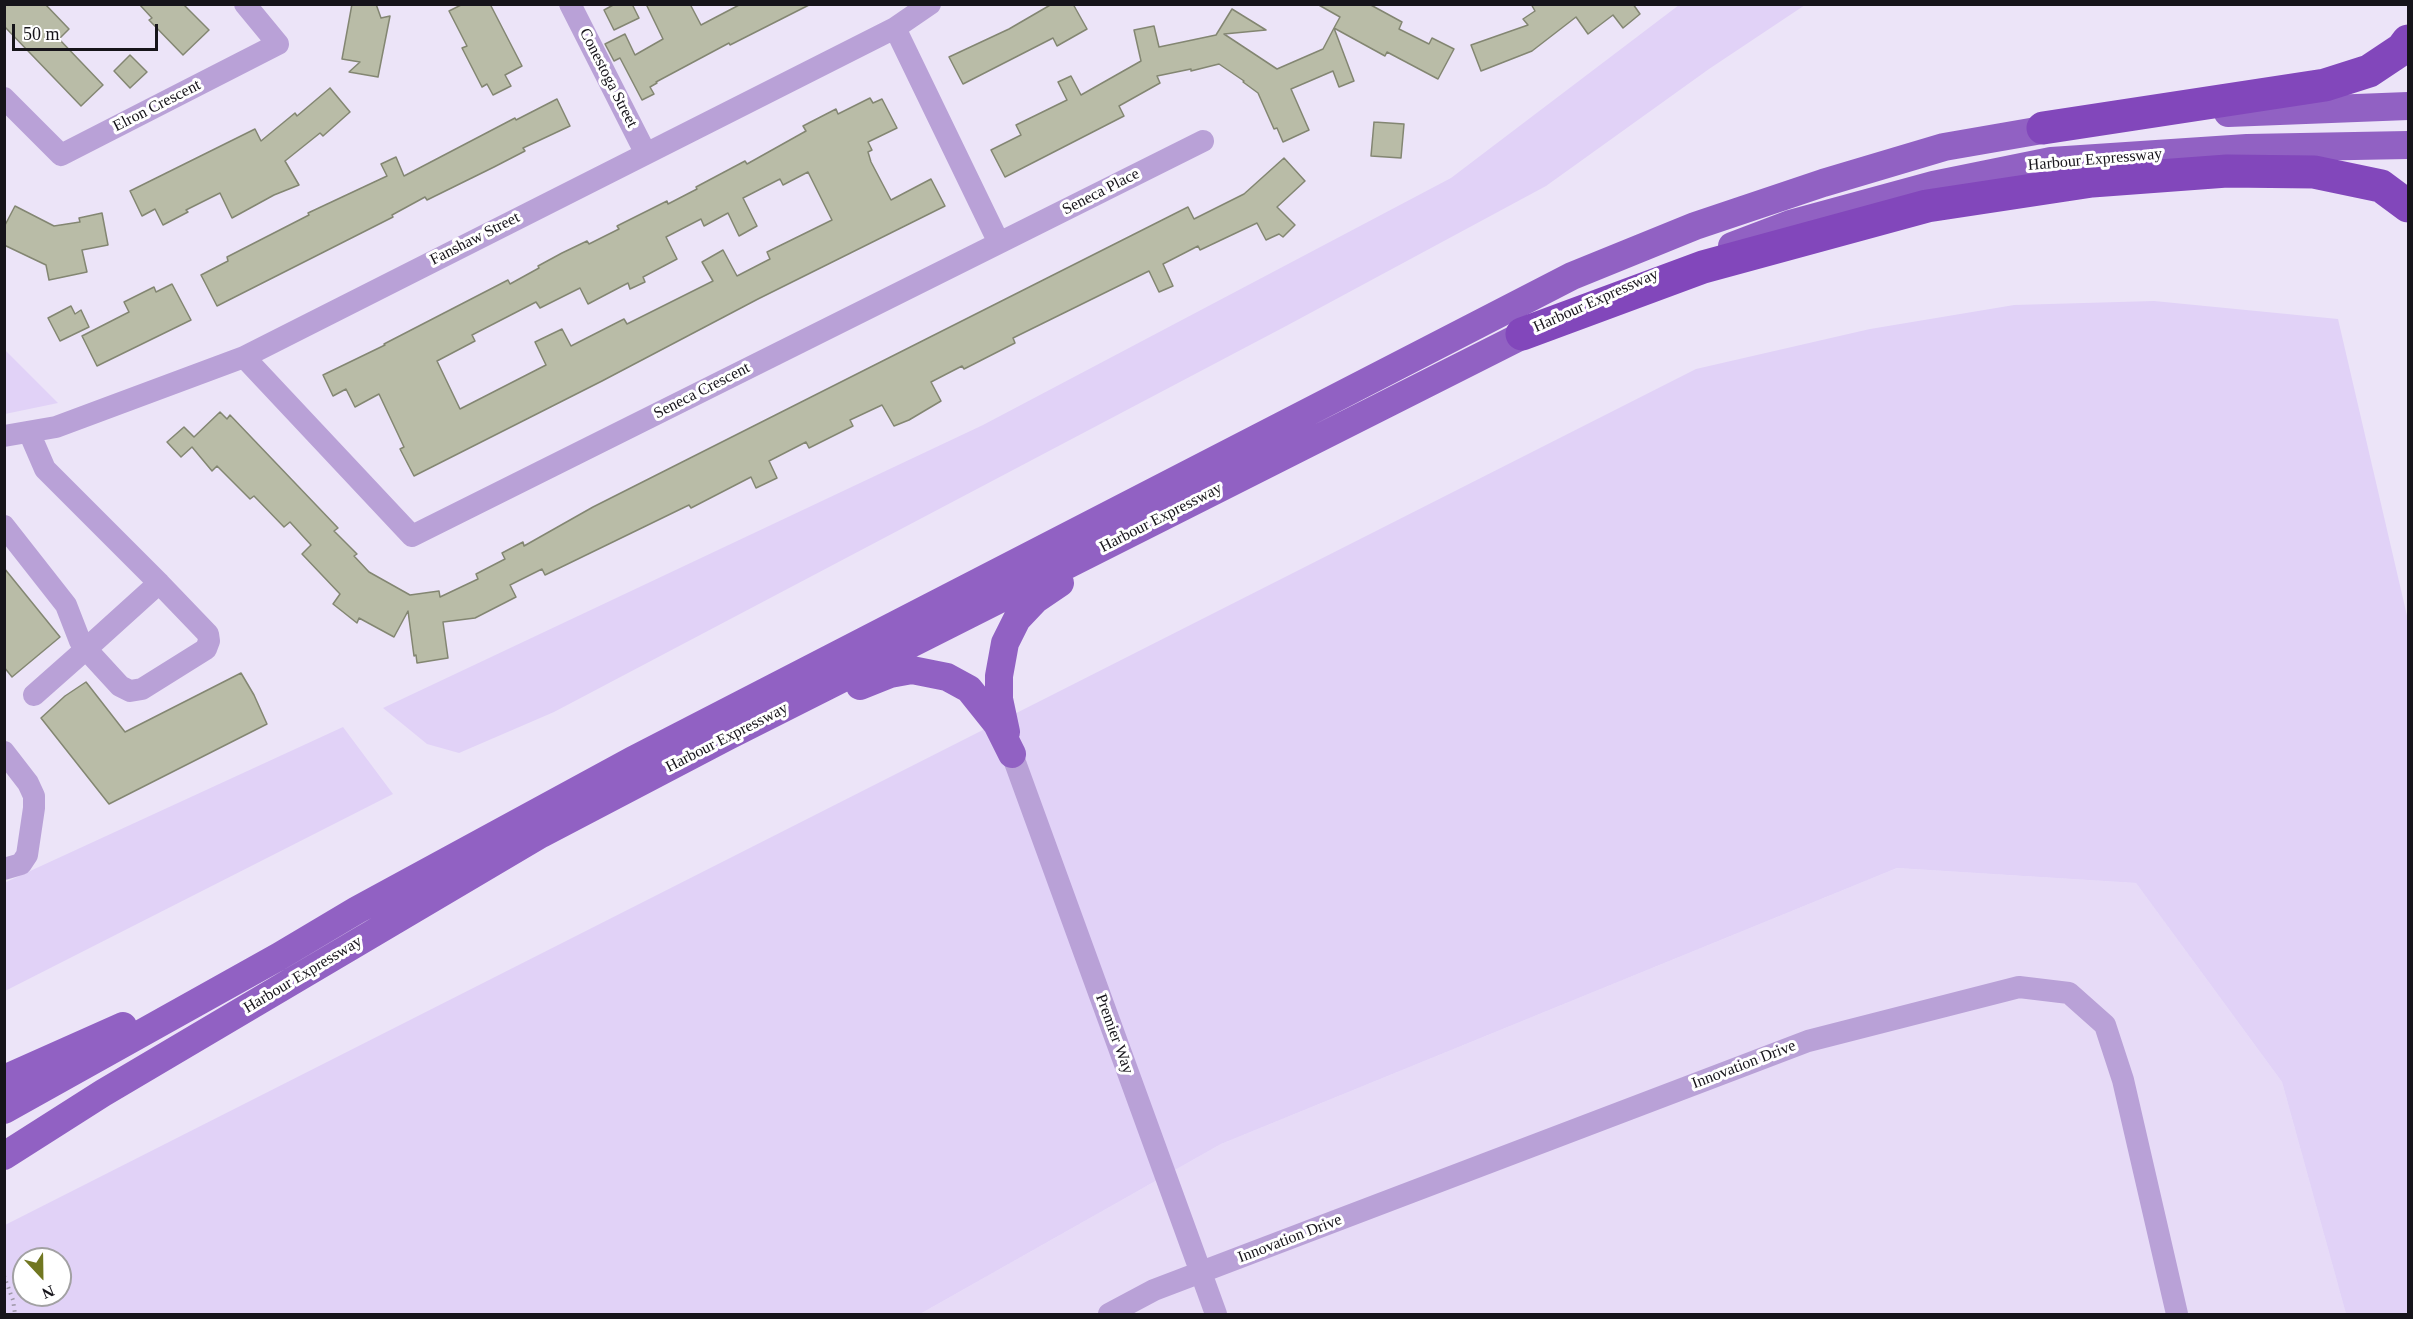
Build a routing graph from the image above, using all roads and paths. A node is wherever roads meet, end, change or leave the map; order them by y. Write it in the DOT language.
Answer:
graph roads {
  1 [pos="245,4"];
  2 [pos="570,4"];
  3 [pos="930,4"];
  4 [pos="894,28"];
  5 [pos="2409,41"];
  6 [pos="4,98"];
  7 [pos="2409,106"];
  8 [pos="2043,128"];
  9 [pos="1203,141"];
  10 [pos="2409,145"];
  11 [pos="645,152"];
  12 [pos="2409,206"];
  13 [pos="999,243"];
  14 [pos="1522,334"];
  15 [pos="244,357"];
  16 [pos="29,432"];
  17 [pos="4,436"];
  18 [pos="1170,513"];
  19 [pos="4,525"];
  20 [pos="159,583"];
  21 [pos="86,648"];
  22 [pos="34,695"];
  23 [pos="728,736"];
  24 [pos="4,752"];
  25 [pos="1012,754"];
  26 [pos="4,869"];
  27 [pos="278,957"];
  28 [pos="4,1079"];
  29 [pos="4,1110"];
  30 [pos="4,1156"];
  31 [pos="1201,1273"];
  32 [pos="4,1276"];
  33 [pos="15,1314"];
  34 [pos="1109,1314"];
  35 [pos="1216,1314"];
  36 [pos="2177,1314"];
  1 -- 6 [label="street, Elron Crescent"];
  2 -- 11 [label="street, Conestoga Street"];
  3 -- 4 [label="street, Fanshaw Street"];
  4 -- 11 [label="street, Fanshaw Street"];
  4 -- 13 [label="street"];
  5 -- 8 [label="highway"];
  7 -- 8 [label="main road, Harbour Expressway"];
  8 -- 27 [label="main road, Harbour Expressway"];
  9 -- 13 [label="street, Seneca Place"];
  10 -- 14 [label="main road, Harbour Expressway"];
  11 -- 15 [label="street, Fanshaw Street"];
  12 -- 14 [label="highway"];
  13 -- 15 [label="street, Seneca Crescent"];
  14 -- 18 [label="main road, Harbour Expressway"];
  15 -- 16 [label="street, Fanshaw Street"];
  16 -- 17 [label="street, Fanshaw Street"];
  16 -- 20 [label="street"];
  18 -- 23 [label="main road, Harbour Expressway"];
  18 -- 25 [label="main road"];
  19 -- 21 [label="street"];
  20 -- 21 [label="street"];
  20 -- 21 [label="street"];
  21 -- 22 [label="street"];
  23 -- 25 [label="main road"];
  23 -- 30 [label="main road, Harbour Expressway"];
  24 -- 26 [label="street"];
  25 -- 31 [label="street, Premier Way"];
  27 -- 28 [label="main road"];
  27 -- 29 [label="main road, Harbour Expressway"];
  31 -- 34 [label="street, Innovation Drive"];
  31 -- 35 [label="street, Premier Way"];
  31 -- 36 [label="street, Innovation Drive"];
  32 -- 33 [label="path"];
}
